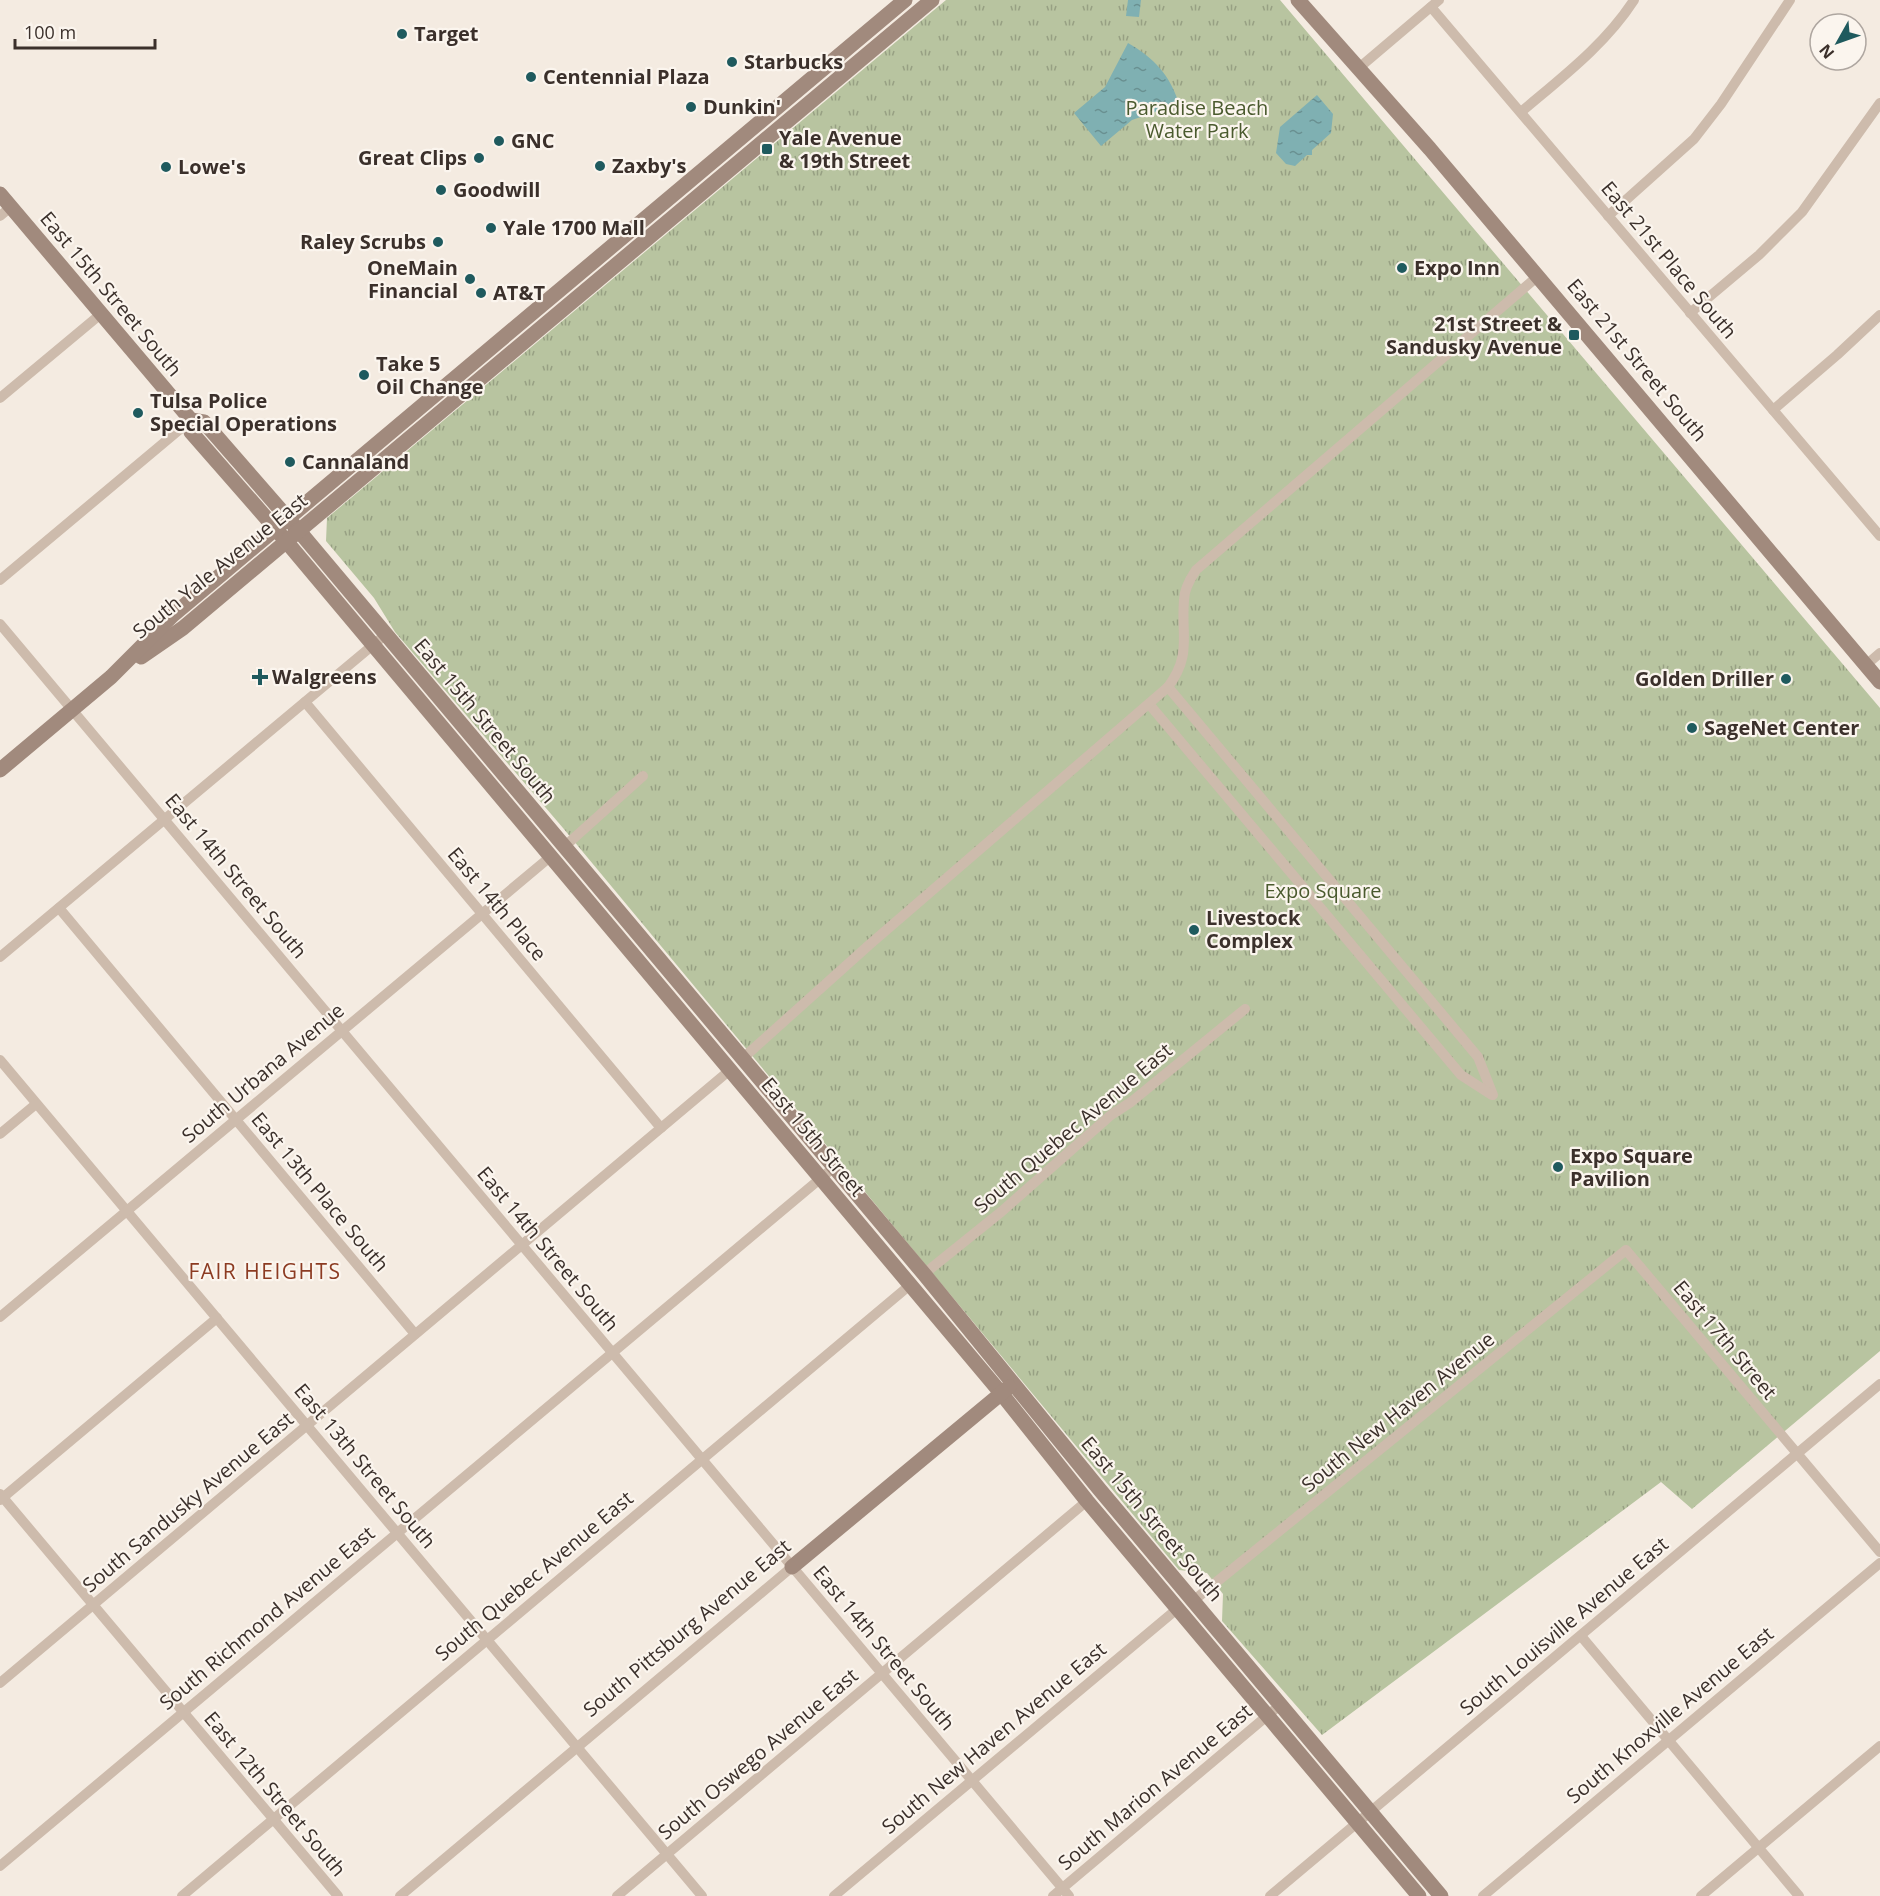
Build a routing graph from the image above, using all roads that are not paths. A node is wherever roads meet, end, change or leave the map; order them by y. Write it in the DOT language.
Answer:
graph roads {
  1 [pos="905,0"];
  2 [pos="932,0"];
  3 [pos="1298,0"];
  4 [pos="1312,0"];
  5 [pos="1634,0"];
  6 [pos="1790,0"];
  7 [pos="1435,3"];
  8 [pos="878,23"];
  9 [pos="889,36"];
  10 [pos="1360,67"];
  11 [pos="1880,103"];
  12 [pos="781,104"];
  13 [pos="1521,112"];
  14 [pos="792,117"];
  15 [pos="708,165"];
  16 [pos="719,178"];
  17 [pos="0,194"];
  18 [pos="5,211"];
  19 [pos="1608,216"];
  20 [pos="614,244"];
  21 [pos="625,258"];
  22 [pos="1538,276"];
  23 [pos="102,313"];
  24 [pos="1690,313"];
  25 [pos="1880,315"];
  26 [pos="1871,325"];
  27 [pos="1880,334"];
  28 [pos="451,380"];
  29 [pos="463,394"];
  30 [pos="0,398"];
  31 [pos="1773,410"];
  32 [pos="190,420"];
  33 [pos="287,518"];
  34 [pos="275,528"];
  35 [pos="298,531"];
  36 [pos="1880,536"];
  37 [pos="286,542"];
  38 [pos="0,580"];
  39 [pos="172,615"];
  40 [pos="0,624"];
  41 [pos="183,628"];
  42 [pos="385,635"];
  43 [pos="372,646"];
  44 [pos="1880,653"];
  45 [pos="1866,665"];
  46 [pos="111,677"];
  47 [pos="1880,682"];
  48 [pos="1168,687"];
  49 [pos="305,702"];
  50 [pos="1149,704"];
  51 [pos="72,710"];
  52 [pos="0,770"];
  53 [pos="643,776"];
  54 [pos="164,820"];
  55 [pos="564,847"];
  56 [pos="550,857"];
  57 [pos="59,908"];
  58 [pos="481,913"];
  59 [pos="0,957"];
  60 [pos="1245,1009"];
  61 [pos="342,1030"];
  62 [pos="742,1059"];
  63 [pos="0,1060"];
  64 [pos="730,1070"];
  65 [pos="36,1104"];
  66 [pos="236,1119"];
  67 [pos="661,1128"];
  68 [pos="0,1134"];
  69 [pos="833,1168"];
  70 [pos="820,1178"];
  71 [pos="127,1211"];
  72 [pos="865,1231"];
  73 [pos="521,1245"];
  74 [pos="1626,1250"];
  75 [pos="924,1274"];
  76 [pos="910,1285"];
  77 [pos="0,1317"];
  78 [pos="217,1318"];
  79 [pos="415,1334"];
  80 [pos="612,1354"];
  81 [pos="1014,1383"];
  82 [pos="1880,1383"];
  83 [pos="1000,1393"];
  84 [pos="307,1424"];
  85 [pos="1797,1453"];
  86 [pos="702,1460"];
  87 [pos="1100,1490"];
  88 [pos="1,1497"];
  89 [pos="1087,1502"];
  90 [pos="397,1532"];
  91 [pos="1880,1552"];
  92 [pos="1880,1563"];
  93 [pos="792,1567"];
  94 [pos="1193,1601"];
  95 [pos="93,1605"];
  96 [pos="1177,1609"];
  97 [pos="1581,1636"];
  98 [pos="487,1639"];
  99 [pos="882,1674"];
  100 [pos="0,1683"];
  101 [pos="1280,1705"];
  102 [pos="183,1712"];
  103 [pos="1267,1716"];
  104 [pos="1668,1740"];
  105 [pos="1880,1746"];
  106 [pos="577,1748"];
  107 [pos="972,1781"];
  108 [pos="1370,1812"];
  109 [pos="273,1819"];
  110 [pos="1357,1823"];
  111 [pos="1758,1848"];
  112 [pos="666,1854"];
  113 [pos="0,1866"];
  114 [pos="1066,1892"];
  115 [pos="182,1896"];
  116 [pos="338,1896"];
  117 [pos="400,1896"];
  118 [pos="617,1896"];
  119 [pos="702,1896"];
  120 [pos="834,1896"];
  121 [pos="1053,1896"];
  122 [pos="1270,1896"];
  123 [pos="1419,1896"];
  124 [pos="1441,1896"];
  125 [pos="1484,1896"];
  126 [pos="1701,1896"];
  127 [pos="1798,1896"];
  1 -- 8 [label="main road, South Yale Avenue East"];
  2 -- 9 [label="main road, South Yale Avenue East"];
  3 -- 10 [label="main road, East 21st Street South"];
  4 -- 10 [label="main road, East 21st Street South"];
  5 -- 13 [label="street"];
  6 -- 19 [label="street"];
  7 -- 10 [label="street"];
  7 -- 13 [label="street, East 21st Place South"];
  8 -- 9 [label="main road"];
  8 -- 12 [label="main road, South Yale Avenue East"];
  9 -- 14 [label="main road, South Yale Avenue East"];
  10 -- 22 [label="main road, East 21st Street South"];
  11 -- 24 [label="street"];
  12 -- 14 [label="main road"];
  12 -- 15 [label="main road, South Yale Avenue East"];
  13 -- 19 [label="street, East 21st Place South"];
  14 -- 16 [label="main road, South Yale Avenue East"];
  15 -- 16 [label="main road"];
  15 -- 20 [label="main road, South Yale Avenue East"];
  16 -- 21 [label="main road, South Yale Avenue East"];
  17 -- 18 [label="main road, East 15th Street South"];
  18 -- 23 [label="main road, East 15th Street South"];
  19 -- 24 [label="street, East 21st Place South"];
  20 -- 21 [label="main road"];
  20 -- 28 [label="main road, South Yale Avenue East"];
  21 -- 29 [label="main road, South Yale Avenue East"];
  22 -- 45 [label="main road, East 21st Street South"];
  22 -- 48 [label="street"];
  23 -- 30 [label="street"];
  23 -- 32 [label="main road, East 15th Street South"];
  24 -- 31 [label="street, East 21st Place South"];
  25 -- 26 [label="street"];
  26 -- 27 [label="street"];
  26 -- 31 [label="street"];
  28 -- 29 [label="main road"];
  28 -- 33 [label="main road, South Yale Avenue East"];
  29 -- 35 [label="main road, South Yale Avenue East"];
  31 -- 36 [label="street, East 21st Place South"];
  32 -- 33 [label="main road, East 15th Street South"];
  32 -- 34 [label="main road, East 15th Street South"];
  32 -- 38 [label="street"];
  33 -- 34 [label="main road, South Yale Avenue East"];
  33 -- 35 [label="main road, East 15th Street South"];
  34 -- 37 [label="main road, East 15th Street South"];
  34 -- 39 [label="main road, South Yale Avenue East"];
  35 -- 37 [label="main road, South Yale Avenue East"];
  35 -- 42 [label="main road, East 15th Street South"];
  37 -- 41 [label="main road, South Yale Avenue East"];
  37 -- 43 [label="main road, East 15th Street South"];
  39 -- 41 [label="main road"];
  39 -- 46 [label="main road, South Yale Avenue East"];
  40 -- 51 [label="street, East 14th Street South"];
  41 -- 46 [label="main road, South Yale Avenue East"];
  42 -- 43 [label="street"];
  42 -- 55 [label="main road, East 15th Street South"];
  43 -- 49 [label="street"];
  43 -- 56 [label="main road, East 15th Street South"];
  44 -- 45 [label="street"];
  45 -- 47 [label="main road, East 21st Street South"];
  46 -- 51 [label="main road, South Yale Avenue East"];
  48 -- 50 [label="street"];
  48 -- 50 [label="street"];
  49 -- 54 [label="street"];
  49 -- 58 [label="street, East 14th Place"];
  50 -- 62 [label="street"];
  51 -- 52 [label="main road, South Yale Avenue East"];
  51 -- 54 [label="street, East 14th Street South"];
  53 -- 55 [label="street"];
  54 -- 57 [label="street"];
  54 -- 61 [label="street, East 14th Street South"];
  55 -- 56 [label="main road"];
  55 -- 62 [label="main road, East 15th Street South"];
  56 -- 58 [label="street, South Urbana Avenue"];
  56 -- 64 [label="main road, East 15th Street South"];
  57 -- 59 [label="street"];
  57 -- 66 [label="street, East 13th Place South"];
  58 -- 61 [label="street, South Urbana Avenue"];
  58 -- 67 [label="street, East 14th Place"];
  60 -- 75 [label="street, South Quebec Avenue East"];
  61 -- 66 [label="street, South Urbana Avenue"];
  61 -- 73 [label="street, East 14th Street South"];
  62 -- 64 [label="main road"];
  62 -- 69 [label="main road, East 15th Street"];
  63 -- 65 [label="street, East 13th Street South"];
  64 -- 67 [label="street, South Sandusky Avenue East"];
  64 -- 70 [label="main road, East 15th Street"];
  65 -- 68 [label="street"];
  65 -- 71 [label="street, East 13th Street South"];
  66 -- 71 [label="street, South Urbana Avenue"];
  66 -- 79 [label="street, East 13th Place South"];
  67 -- 73 [label="street, South Sandusky Avenue East"];
  69 -- 70 [label="street, South Richmond Avenue East"];
  69 -- 75 [label="main road, East 15th Street South"];
  70 -- 72 [label="main road, East 15th Street"];
  70 -- 80 [label="street, South Richmond Avenue East"];
  71 -- 77 [label="street, South Urbana Avenue"];
  71 -- 78 [label="street, East 13th Street South"];
  72 -- 76 [label="main road, East 15th Street South"];
  73 -- 79 [label="street, South Sandusky Avenue East"];
  73 -- 80 [label="street, East 14th Street South"];
  74 -- 85 [label="street, East 17th Street"];
  74 -- 94 [label="street, South New Haven Avenue"];
  75 -- 76 [label="main road"];
  75 -- 81 [label="main road, East 15th Street South"];
  76 -- 83 [label="main road, East 15th Street South"];
  76 -- 86 [label="street, South Quebec Avenue East"];
  78 -- 84 [label="street, East 13th Street South"];
  78 -- 88 [label="street"];
  79 -- 84 [label="street, South Sandusky Avenue East"];
  80 -- 86 [label="street, East 14th Street South"];
  80 -- 90 [label="street, South Richmond Avenue East"];
  81 -- 83 [label="main road, South Pittsburg Avenue East"];
  81 -- 87 [label="main road, East 15th Street South"];
  82 -- 85 [label="street, South Louisville Avenue East"];
  83 -- 89 [label="main road, East 15th Street South"];
  83 -- 93 [label="main road, South Pittsburg Avenue East"];
  84 -- 90 [label="street, East 13th Street South"];
  84 -- 95 [label="street, South Sandusky Avenue East"];
  85 -- 91 [label="street, East 17th Street"];
  85 -- 97 [label="street, South Louisville Avenue East"];
  86 -- 93 [label="street, East 14th Street South"];
  86 -- 98 [label="street, South Quebec Avenue East"];
  87 -- 89 [label="main road"];
  87 -- 94 [label="main road, East 15th Street South"];
  88 -- 95 [label="street, East 12th Street South"];
  89 -- 96 [label="main road, East 15th Street South"];
  89 -- 99 [label="street, South Oswego Avenue East"];
  90 -- 98 [label="street, East 13th Street South"];
  90 -- 102 [label="street, South Richmond Avenue East"];
  92 -- 104 [label="street, South Knoxville Avenue East"];
  93 -- 99 [label="street, East 14th Street South"];
  93 -- 106 [label="street, South Pittsburg Avenue East"];
  94 -- 96 [label="main road"];
  94 -- 101 [label="main road, East 15th Street South"];
  95 -- 100 [label="street, South Sandusky Avenue East"];
  95 -- 102 [label="street, East 12th Street South"];
  96 -- 103 [label="main road, East 15th Street South"];
  96 -- 107 [label="street, South New Haven Avenue East"];
  97 -- 104 [label="street"];
  97 -- 108 [label="street, South Louisville Avenue East"];
  98 -- 106 [label="street, East 13th Street South"];
  98 -- 109 [label="street, South Quebec Avenue East"];
  99 -- 107 [label="street, East 14th Street South"];
  99 -- 112 [label="street, South Oswego Avenue East"];
  101 -- 103 [label="street, South Marion Avenue East"];
  101 -- 108 [label="main road, East 15th Street South"];
  102 -- 109 [label="street, East 12th Street South"];
  102 -- 113 [label="street, South Richmond Avenue East"];
  103 -- 110 [label="main road, East 15th Street South"];
  103 -- 114 [label="street, South Marion Avenue East"];
  104 -- 111 [label="street"];
  104 -- 125 [label="street, South Knoxville Avenue East"];
  105 -- 111 [label="street"];
  106 -- 112 [label="street, East 13th Street South"];
  106 -- 117 [label="street, South Pittsburg Avenue East"];
  107 -- 114 [label="street, East 14th Street South"];
  107 -- 120 [label="street, South New Haven Avenue East"];
  108 -- 110 [label="street, South Louisville Avenue East"];
  108 -- 124 [label="main road, East 15th Street South"];
  109 -- 115 [label="street, South Quebec Avenue East"];
  109 -- 116 [label="street, East 12th Street South"];
  110 -- 122 [label="street, South Louisville Avenue East"];
  110 -- 123 [label="main road, East 15th Street South"];
  111 -- 126 [label="street"];
  111 -- 127 [label="street"];
  112 -- 118 [label="street, South Oswego Avenue East"];
  112 -- 119 [label="street, East 13th Street South"];
  114 -- 121 [label="street, South Marion Avenue East"];
}
